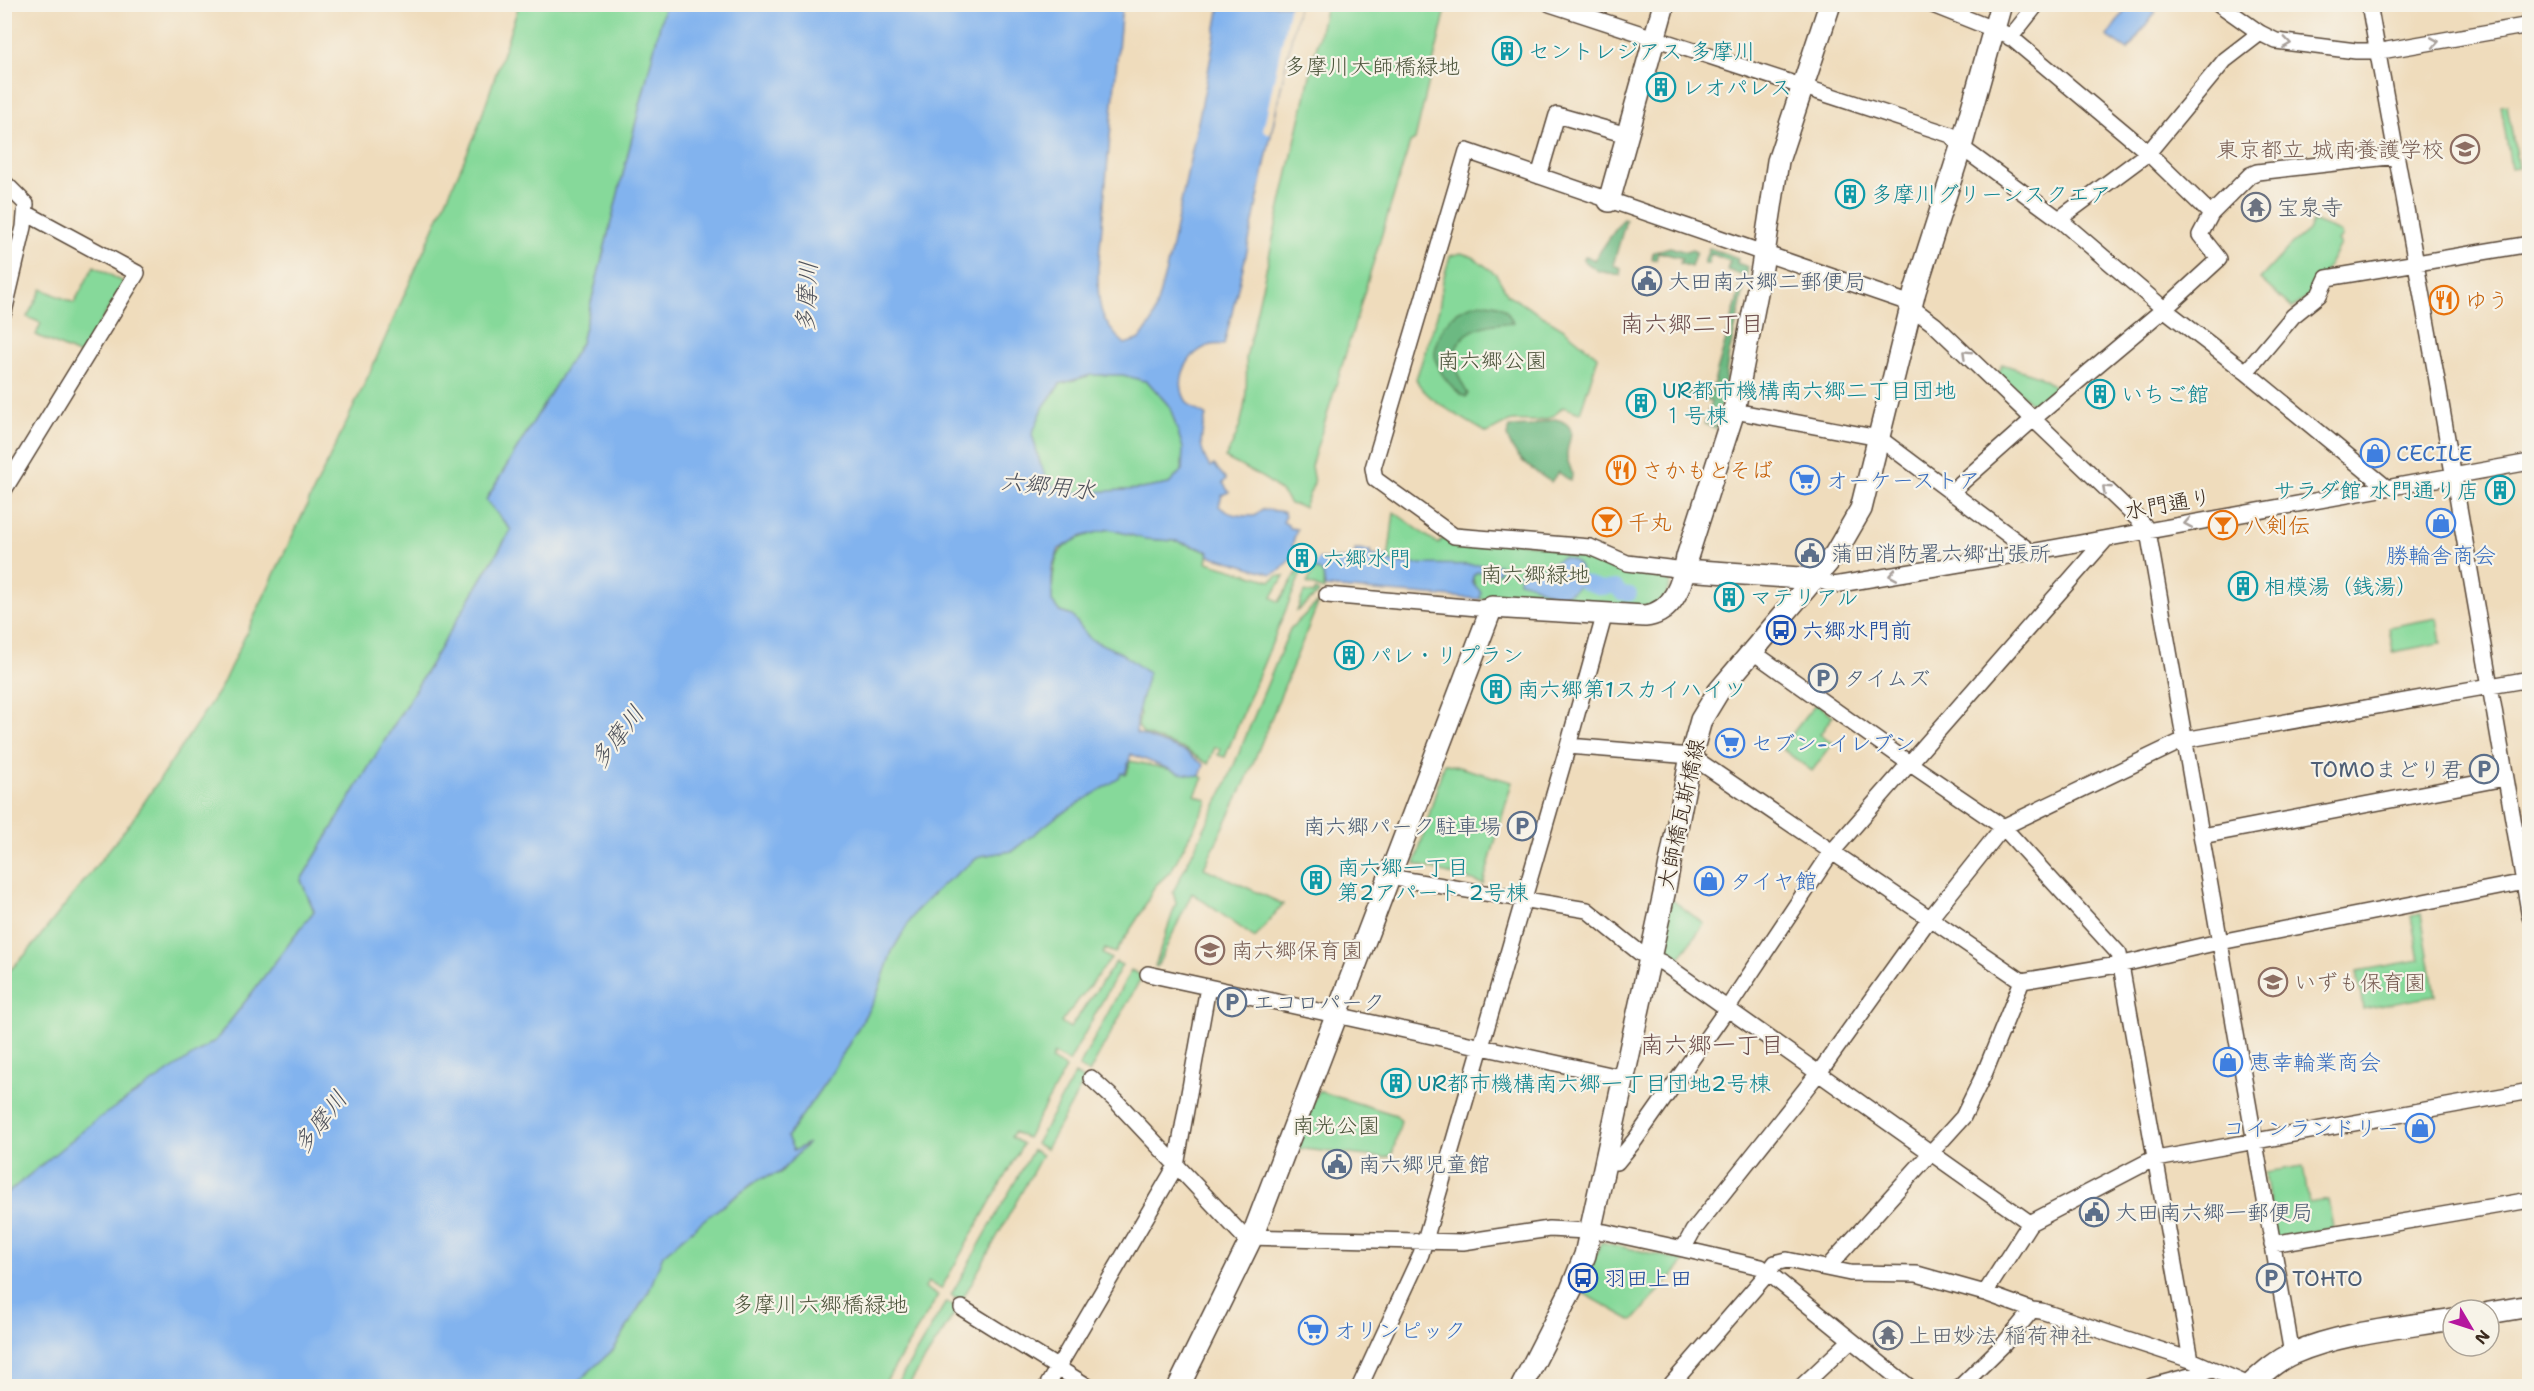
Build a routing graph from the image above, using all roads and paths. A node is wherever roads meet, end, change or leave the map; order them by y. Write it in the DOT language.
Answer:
graph roads {
  1 [pos="1550,4"];
  2 [pos="1664,4"];
  3 [pos="1830,4"];
  4 [pos="1930,4"];
  5 [pos="2001,4"];
  6 [pos="2037,4"];
  7 [pos="2219,4"];
  8 [pos="2369,4"];
  9 [pos="2529,25"];
  10 [pos="2260,33"];
  11 [pos="2002,34"];
  12 [pos="1655,38"];
  13 [pos="2377,52"];
  14 [pos="1803,87"];
  15 [pos="1627,135"];
  16 [pos="1961,147"];
  17 [pos="2148,153"];
  18 [pos="2397,156"];
  19 [pos="1539,176"];
  20 [pos="4,182"];
  21 [pos="1609,201"];
  22 [pos="26,213"];
  23 [pos="2211,214"];
  24 [pos="2059,219"];
  25 [pos="2529,244"];
  26 [pos="1764,254"];
  27 [pos="2416,264"];
  28 [pos="1911,307"];
  29 [pos="2164,309"];
  30 [pos="4,312"];
  31 [pos="2246,372"];
  32 [pos="1734,411"];
  33 [pos="2032,420"];
  34 [pos="1880,438"];
  35 [pos="2529,462"];
  36 [pos="2452,475"];
  37 [pos="2387,488"];
  38 [pos="4,490"];
  39 [pos="1951,492"];
  40 [pos="2148,531"];
  41 [pos="2106,538"];
  42 [pos="2031,552"];
  43 [pos="1685,570"];
  44 [pos="1815,579"];
  45 [pos="1327,595"];
  46 [pos="1492,607"];
  47 [pos="1605,613"];
  48 [pos="1754,652"];
  49 [pos="2529,679"];
  50 [pos="2489,686"];
  51 [pos="2184,740"];
  52 [pos="1568,746"];
  53 [pos="1691,756"];
  54 [pos="1909,763"];
  55 [pos="2505,778"];
  56 [pos="2003,827"];
  57 [pos="2202,836"];
  58 [pos="1831,853"];
  59 [pos="1389,877"];
  60 [pos="2527,882"];
  61 [pos="1523,900"];
  62 [pos="2529,916"];
  63 [pos="1929,919"];
  64 [pos="2220,942"];
  65 [pos="1651,958"];
  66 [pos="2123,964"];
  67 [pos="1148,974"];
  68 [pos="2022,981"];
  69 [pos="1208,987"];
  70 [pos="1727,1009"];
  71 [pos="1338,1015"];
  72 [pos="1479,1047"];
  73 [pos="1818,1074"];
  74 [pos="1091,1078"];
  75 [pos="1624,1078"];
  76 [pos="2529,1091"];
  77 [pos="2254,1140"];
  78 [pos="1930,1153"];
  79 [pos="2157,1158"];
  80 [pos="1605,1162"];
  81 [pos="1176,1166"];
  82 [pos="2529,1200"];
  83 [pos="2030,1223"];
  84 [pos="1590,1230"];
  85 [pos="1252,1237"];
  86 [pos="1425,1240"];
  87 [pos="2272,1244"];
  88 [pos="1683,1249"];
  89 [pos="1827,1268"];
  90 [pos="1768,1273"];
  91 [pos="1985,1293"];
  92 [pos="2529,1306"];
  93 [pos="962,1308"];
  94 [pos="2032,1310"];
  95 [pos="2501,1311"];
  96 [pos="2441,1321"];
  97 [pos="1851,1340"];
  98 [pos="2292,1354"];
  99 [pos="2191,1360"];
  100 [pos="1057,1368"];
  101 [pos="2213,1370"];
  102 [pos="1047,1386"];
  103 [pos="1087,1386"];
  104 [pos="1179,1386"];
  105 [pos="1360,1386"];
  106 [pos="1522,1386"];
  107 [pos="1670,1386"];
  108 [pos="1802,1386"];
  109 [pos="1908,1386"];
  110 [pos="1961,1386"];
  111 [pos="2152,1386"];
  112 [pos="2250,1386"];
  1 -- 12 [label="street"];
  2 -- 12 [label="street"];
  3 -- 14 [label="street"];
  4 -- 11 [label="street"];
  5 -- 11 [label="street, 大師橋瓦斯橋線"];
  6 -- 11 [label="street"];
  7 -- 10 [label="street"];
  8 -- 13 [label="street"];
  13 -- 9 [label="street, one-way"];
  10 -- 13 [label="street, one-way"];
  10 -- 17 [label="street"];
  11 -- 16 [label="street, 大師橋瓦斯橋線"];
  11 -- 17 [label="street"];
  12 -- 14 [label="street"];
  12 -- 15 [label="street"];
  13 -- 18 [label="street"];
  14 -- 16 [label="street"];
  14 -- 26 [label="street"];
  15 -- 19 [label="street"];
  15 -- 21 [label="street"];
  16 -- 24 [label="street"];
  16 -- 28 [label="street, 大師橋瓦斯橋線"];
  17 -- 23 [label="street"];
  17 -- 24 [label="street"];
  18 -- 23 [label="street"];
  18 -- 27 [label="street"];
  19 -- 21 [label="street"];
  19 -- 43 [label="street"];
  20 -- 22 [label="street"];
  21 -- 26 [label="street"];
  22 -- 30 [label="street"];
  22 -- 38 [label="street"];
  23 -- 29 [label="street"];
  24 -- 29 [label="street"];
  25 -- 27 [label="street"];
  26 -- 28 [label="street"];
  26 -- 32 [label="street"];
  27 -- 31 [label="street"];
  27 -- 36 [label="street"];
  33 -- 28 [label="street, one-way"];
  28 -- 34 [label="street, 大師橋瓦斯橋線"];
  29 -- 31 [label="street"];
  29 -- 33 [label="street"];
  31 -- 37 [label="street"];
  32 -- 34 [label="street"];
  32 -- 43 [label="street"];
  33 -- 39 [label="street"];
  40 -- 33 [label="street, one-way"];
  34 -- 39 [label="street"];
  34 -- 44 [label="street, 大師橋瓦斯橋線"];
  35 -- 36 [label="street, 水門通り"];
  36 -- 37 [label="street, 水門通り"];
  36 -- 50 [label="street"];
  37 -- 40 [label="street, 水門通り, one-way"];
  39 -- 42 [label="street"];
  40 -- 41 [label="street, 水門通り"];
  40 -- 51 [label="street"];
  41 -- 42 [label="street, 水門通り"];
  41 -- 54 [label="street"];
  42 -- 44 [label="street, 水門通り, one-way"];
  43 -- 44 [label="street"];
  43 -- 47 [label="street"];
  44 -- 48 [label="street, 大師橋瓦斯橋線"];
  45 -- 46 [label="street"];
  46 -- 47 [label="street"];
  46 -- 59 [label="street"];
  47 -- 52 [label="street"];
  48 -- 53 [label="street, 大師橋瓦斯橋線"];
  48 -- 54 [label="street"];
  49 -- 50 [label="street"];
  50 -- 51 [label="street"];
  50 -- 55 [label="street"];
  51 -- 56 [label="street"];
  51 -- 57 [label="street"];
  52 -- 53 [label="street"];
  52 -- 61 [label="street"];
  53 -- 58 [label="street"];
  53 -- 65 [label="street, 大師橋瓦斯橋線"];
  54 -- 56 [label="street"];
  54 -- 58 [label="street"];
  55 -- 57 [label="street"];
  55 -- 60 [label="street"];
  56 -- 63 [label="street"];
  56 -- 66 [label="street"];
  57 -- 64 [label="street"];
  58 -- 63 [label="street"];
  58 -- 70 [label="street"];
  59 -- 61 [label="street"];
  59 -- 71 [label="street"];
  60 -- 62 [label="street"];
  60 -- 64 [label="street"];
  61 -- 65 [label="street"];
  61 -- 72 [label="street"];
  63 -- 68 [label="street"];
  63 -- 73 [label="street"];
  64 -- 66 [label="street"];
  64 -- 77 [label="street"];
  65 -- 70 [label="street"];
  65 -- 75 [label="street, 大師橋瓦斯橋線"];
  66 -- 68 [label="street"];
  66 -- 79 [label="street"];
  67 -- 69 [label="street"];
  68 -- 78 [label="street"];
  69 -- 71 [label="street"];
  69 -- 81 [label="street"];
  70 -- 73 [label="street"];
  70 -- 80 [label="street"];
  71 -- 72 [label="street"];
  71 -- 85 [label="street"];
  72 -- 75 [label="street"];
  72 -- 86 [label="street"];
  73 -- 78 [label="street"];
  73 -- 88 [label="street"];
  74 -- 81 [label="street"];
  75 -- 80 [label="street, 大師橋瓦斯橋線"];
  76 -- 77 [label="street"];
  77 -- 79 [label="street"];
  77 -- 87 [label="street"];
  78 -- 83 [label="street"];
  78 -- 89 [label="street"];
  79 -- 83 [label="street"];
  79 -- 99 [label="street"];
  80 -- 84 [label="street, 大師橋瓦斯橋線"];
  81 -- 85 [label="street"];
  81 -- 100 [label="street"];
  82 -- 87 [label="street"];
  83 -- 91 [label="street"];
  84 -- 86 [label="street"];
  84 -- 88 [label="street"];
  84 -- 106 [label="street, 大師橋瓦斯橋線"];
  85 -- 86 [label="street"];
  85 -- 104 [label="street"];
  86 -- 105 [label="street"];
  87 -- 98 [label="street"];
  88 -- 90 [label="street"];
  89 -- 90 [label="street"];
  89 -- 91 [label="street"];
  90 -- 97 [label="street"];
  90 -- 107 [label="street"];
  91 -- 94 [label="street"];
  92 -- 95 [label="street"];
  93 -- 100 [label="street"];
  94 -- 99 [label="street"];
  94 -- 110 [label="street"];
  96 -- 98 [label="street"];
  97 -- 108 [label="street"];
  97 -- 109 [label="street"];
  98 -- 112 [label="street"];
  99 -- 101 [label="street"];
  100 -- 102 [label="street"];
  100 -- 103 [label="street"];
  101 -- 111 [label="street"];
  101 -- 112 [label="street"];
}
